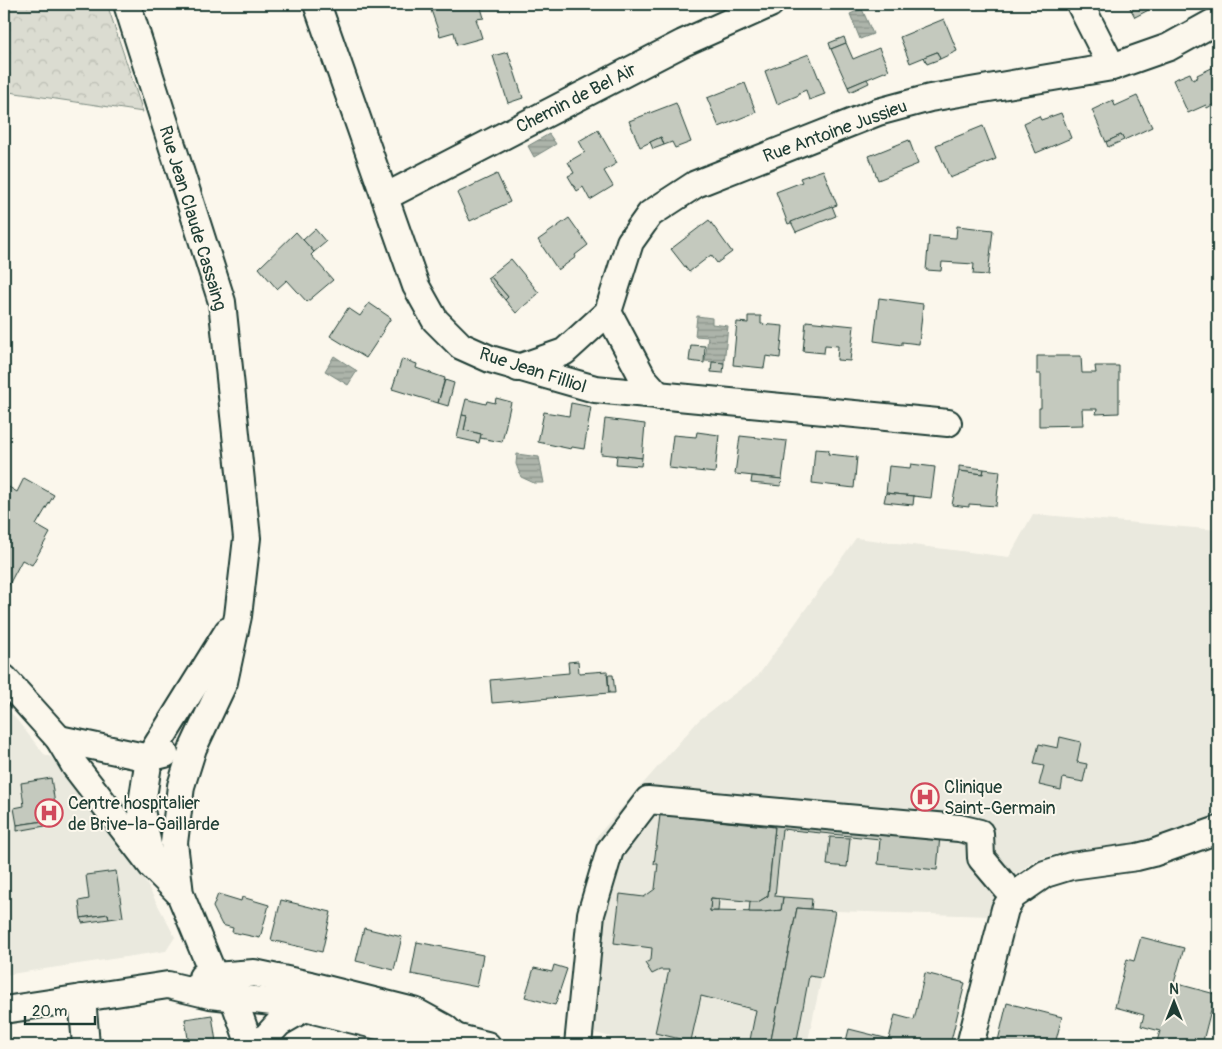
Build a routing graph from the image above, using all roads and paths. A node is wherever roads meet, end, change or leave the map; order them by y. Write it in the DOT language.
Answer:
graph roads {
  1 [pos="126,4"];
  2 [pos="317,4"];
  3 [pos="770,4"];
  4 [pos="1080,4"];
  5 [pos="1218,20"];
  6 [pos="1112,67"];
  7 [pos="385,197"];
  8 [pos="608,312"];
  9 [pos="518,368"];
  10 [pos="660,396"];
  11 [pos="948,423"];
  12 [pos="238,616"];
  13 [pos="4,678"];
  14 [pos="59,739"];
  15 [pos="193,748"];
  16 [pos="149,758"];
  17 [pos="1218,830"];
  18 [pos="152,866"];
  19 [pos="180,894"];
  20 [pos="1013,896"];
  21 [pos="219,989"];
  22 [pos="82,998"];
  23 [pos="305,1008"];
  24 [pos="4,1010"];
  25 [pos="455,1037"];
  26 [pos="86,1045"];
  27 [pos="250,1045"];
  28 [pos="259,1045"];
  29 [pos="487,1045"];
  30 [pos="578,1045"];
  31 [pos="970,1045"];
  1 -- 12 [label="street, Rue Jean Claude Cassaing"];
  2 -- 7 [label="street, Rue Jean Filliol"];
  3 -- 7 [label="street, Chemin de Bel Air"];
  4 -- 6 [label="street"];
  5 -- 6 [label="street, Rue Antoine Jussieu"];
  6 -- 8 [label="street, Rue Antoine Jussieu"];
  7 -- 9 [label="street, Rue Jean Filliol"];
  8 -- 9 [label="street"];
  8 -- 10 [label="street"];
  9 -- 10 [label="street, Rue Jean Filliol"];
  10 -- 11 [label="street, Rue Jean Filliol"];
  12 -- 15 [label="street, Rue Jean Claude Cassaing"];
  12 -- 16 [label="street, Rue Jean Claude Cassaing"];
  13 -- 14 [label="street"];
  14 -- 16 [label="street"];
  14 -- 18 [label="street"];
  15 -- 16 [label="street"];
  15 -- 19 [label="street, Rue Jean Claude Cassaing"];
  16 -- 18 [label="street, Rue Jean Claude Cassaing"];
  17 -- 20 [label="street"];
  18 -- 19 [label="street"];
  19 -- 21 [label="street"];
  20 -- 30 [label="street"];
  20 -- 31 [label="street"];
  21 -- 22 [label="street"];
  21 -- 23 [label="street"];
  21 -- 25 [label="street"];
  21 -- 27 [label="street"];
  22 -- 24 [label="street"];
  22 -- 26 [label="street"];
  23 -- 25 [label="street"];
  23 -- 28 [label="street"];
  25 -- 29 [label="street"];
}
